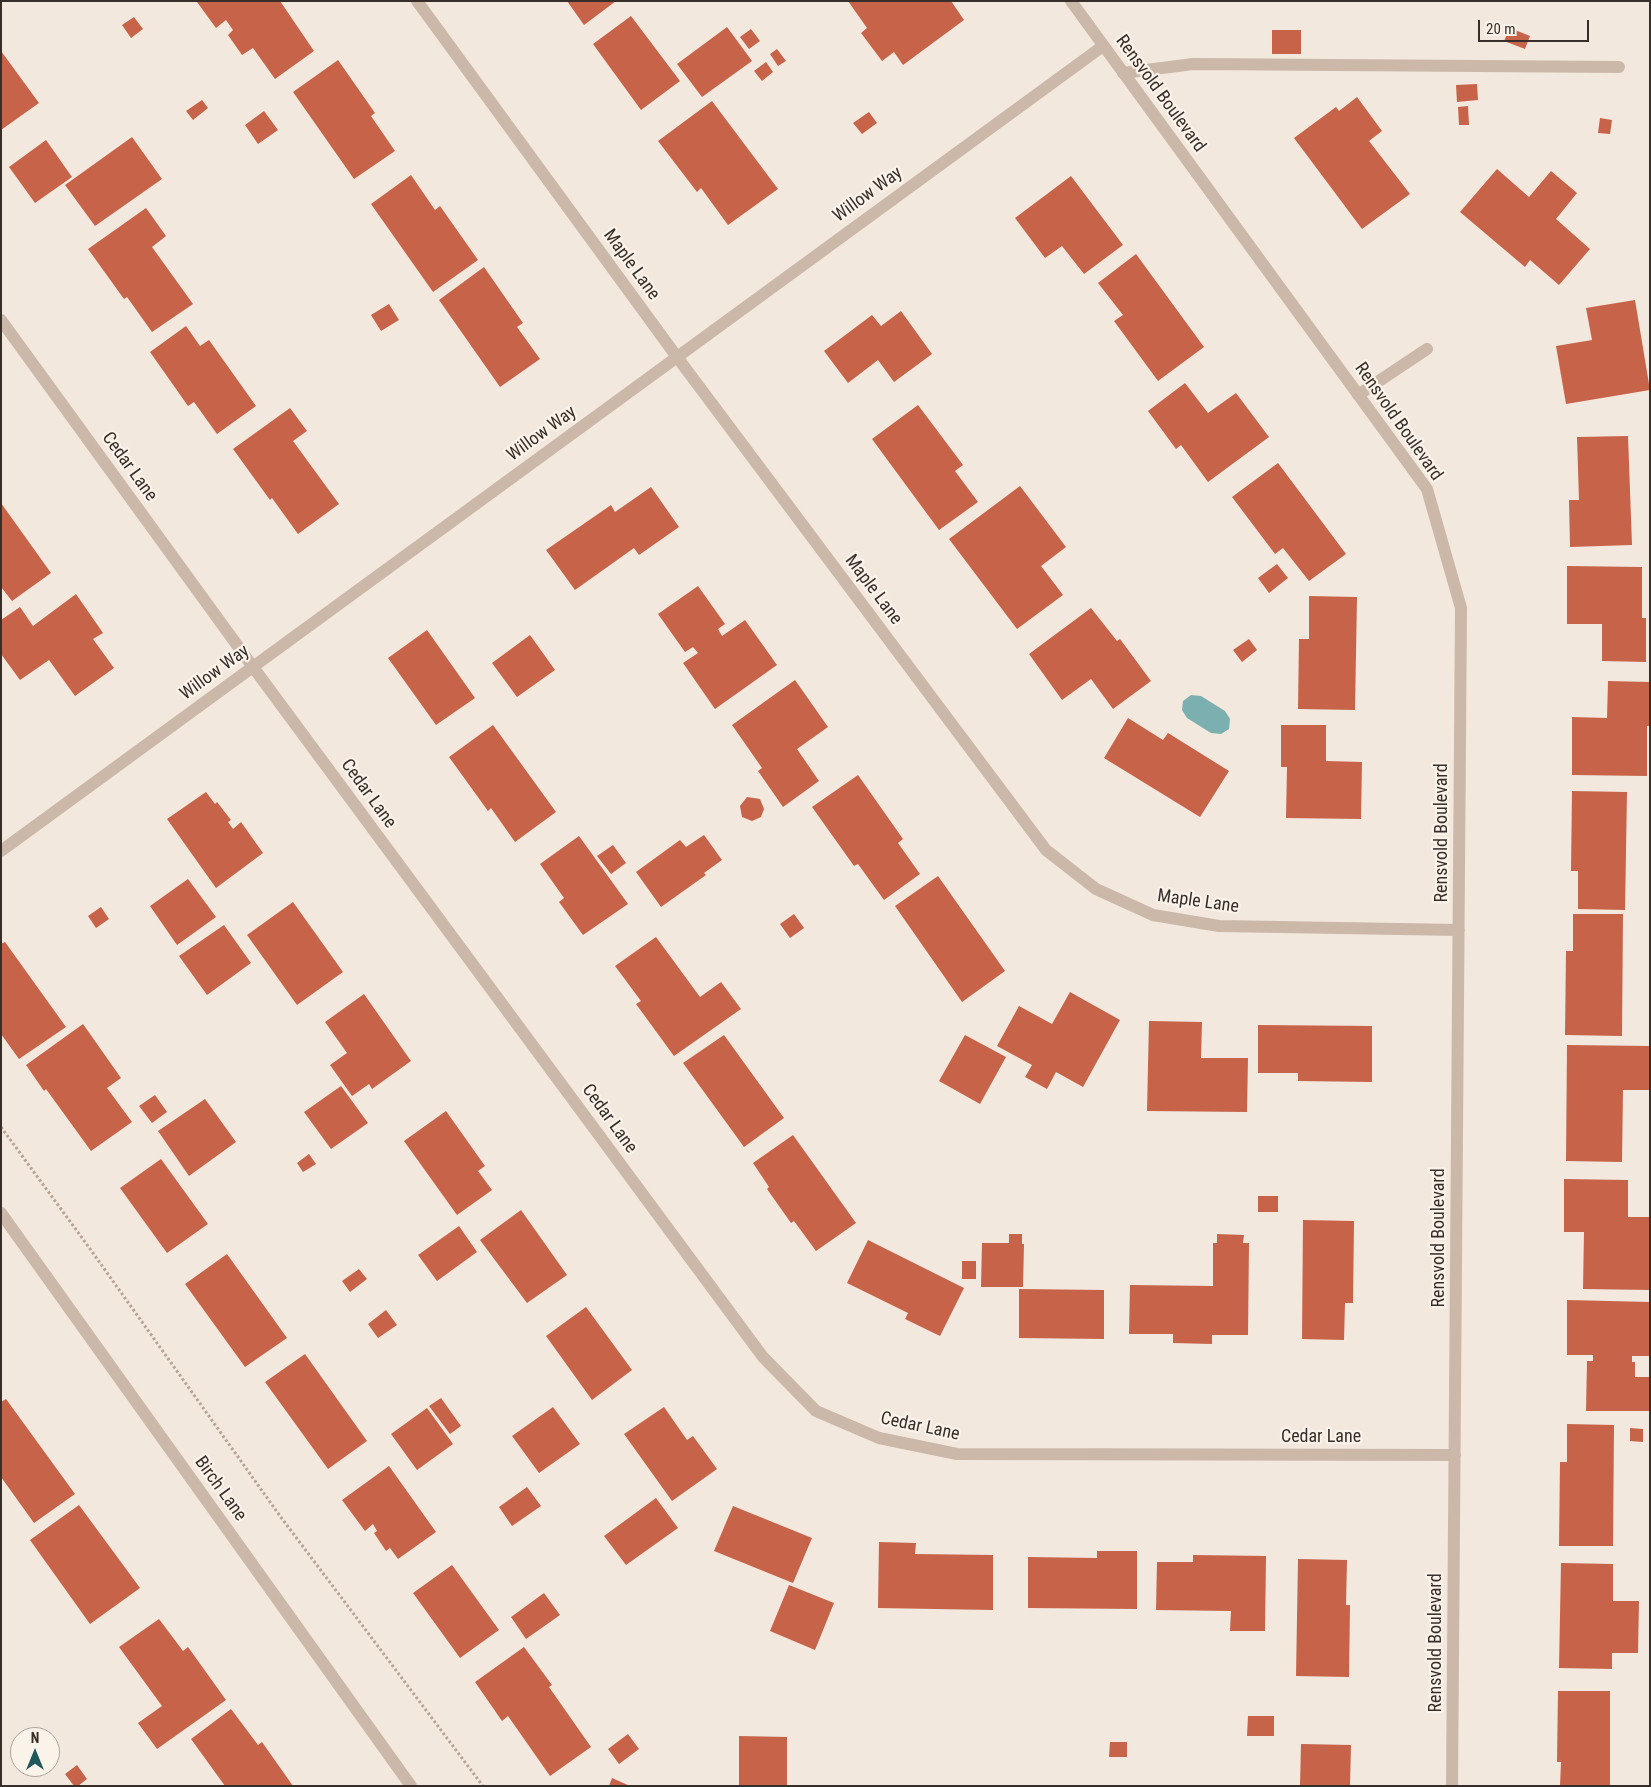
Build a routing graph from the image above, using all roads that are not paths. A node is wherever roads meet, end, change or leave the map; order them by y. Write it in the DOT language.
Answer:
graph roads {
  1 [pos="417,1"];
  2 [pos="1071,1"];
  3 [pos="1103,46"];
  4 [pos="1619,67"];
  5 [pos="1123,73"];
  6 [pos="1,320"];
  7 [pos="1427,349"];
  8 [pos="677,357"];
  9 [pos="1358,395"];
  10 [pos="253,667"];
  11 [pos="1,851"];
  12 [pos="1459,930"];
  13 [pos="1,1213"];
  14 [pos="1455,1455"];
  15 [pos="411,1786"];
  16 [pos="1452,1786"];
  1 -- 8 [label="street, Maple Lane"];
  2 -- 3 [label="street, Rensvold Boulevard"];
  3 -- 5 [label="street, Rensvold Boulevard"];
  3 -- 8 [label="street, Willow Way"];
  4 -- 5 [label="street"];
  5 -- 9 [label="street, Rensvold Boulevard"];
  6 -- 10 [label="street, Cedar Lane"];
  7 -- 9 [label="street"];
  8 -- 10 [label="street, Willow Way"];
  8 -- 12 [label="street, Maple Lane"];
  9 -- 12 [label="street, Rensvold Boulevard"];
  10 -- 11 [label="street, Willow Way"];
  10 -- 14 [label="street, Cedar Lane"];
  12 -- 14 [label="street, Rensvold Boulevard"];
  13 -- 15 [label="street, Birch Lane"];
  14 -- 16 [label="street, Rensvold Boulevard"];
}
